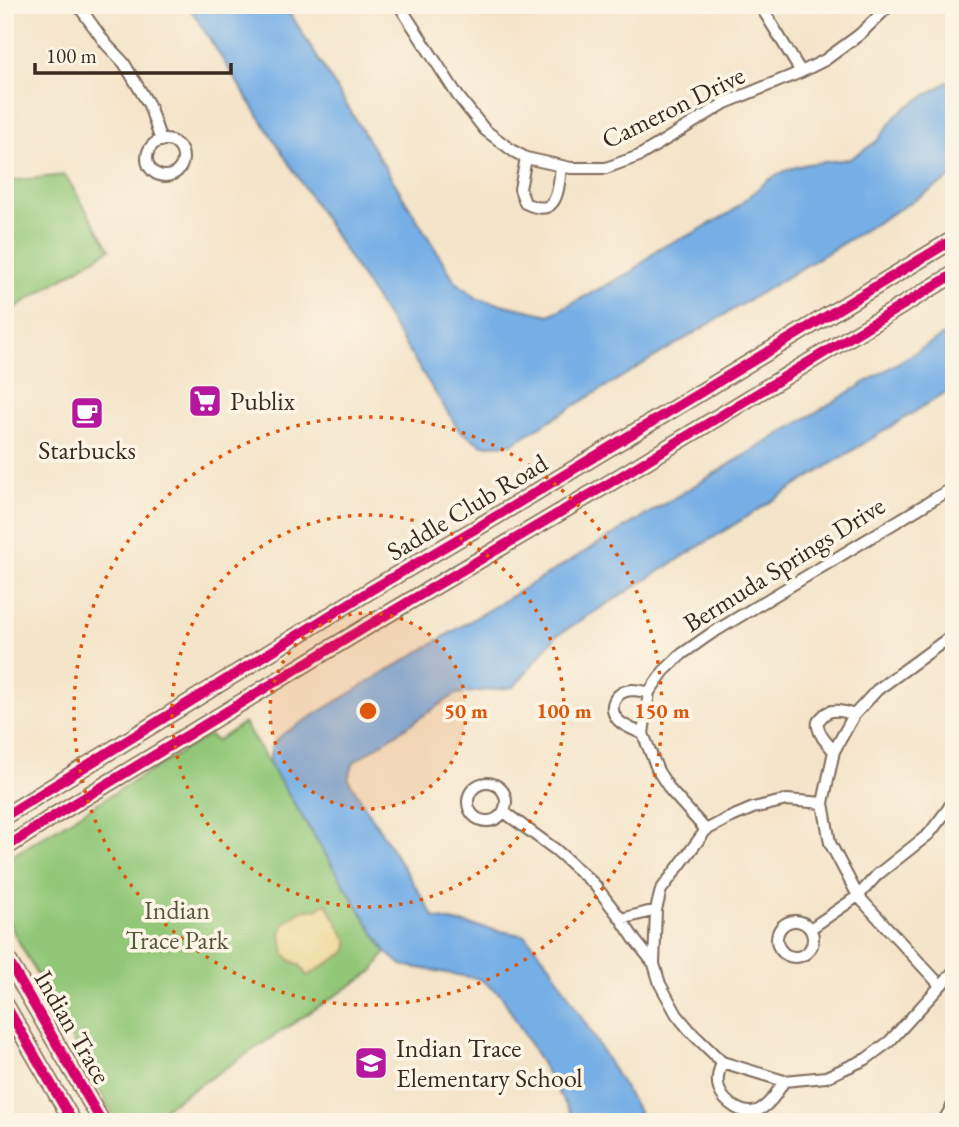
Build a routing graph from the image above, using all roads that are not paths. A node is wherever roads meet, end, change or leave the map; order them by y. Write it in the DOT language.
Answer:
graph roads {
  1 [pos="78,5"];
  2 [pos="399,5"];
  3 [pos="760,5"];
  4 [pos="890,5"];
  5 [pos="801,72"];
  6 [pos="161,141"];
  7 [pos="526,158"];
  8 [pos="561,167"];
  9 [pos="954,239"];
  10 [pos="954,274"];
  11 [pos="954,487"];
  12 [pos="954,634"];
  13 [pos="649,692"];
  14 [pos="854,715"];
  15 [pos="643,734"];
  16 [pos="834,751"];
  17 [pos="954,798"];
  18 [pos="823,803"];
  19 [pos="504,812"];
  20 [pos="5,816"];
  21 [pos="706,830"];
  22 [pos="5,848"];
  23 [pos="858,896"];
  24 [pos="656,910"];
  25 [pos="621,919"];
  26 [pos="810,929"];
  27 [pos="5,955"];
  28 [pos="654,964"];
  29 [pos="954,971"];
  30 [pos="940,985"];
  31 [pos="5,1004"];
  32 [pos="722,1062"];
  33 [pos="785,1081"];
  34 [pos="954,1103"];
  35 [pos="943,1121"];
  36 [pos="73,1122"];
  37 [pos="102,1122"];
  1 -- 6 [label="street"];
  2 -- 7 [label="street, Cameron Drive"];
  3 -- 5 [label="street"];
  4 -- 5 [label="street, Cameron Drive"];
  5 -- 8 [label="street, Cameron Drive"];
  7 -- 8 [label="street, Cameron Drive"];
  7 -- 8 [label="street"];
  9 -- 20 [label="street, Saddle Club Road"];
  10 -- 22 [label="street, Saddle Club Road"];
  11 -- 13 [label="street, Bermuda Springs Drive"];
  12 -- 14 [label="street"];
  13 -- 15 [label="street, Bermuda Springs Drive"];
  13 -- 15 [label="street"];
  14 -- 16 [label="street"];
  14 -- 16 [label="street"];
  15 -- 21 [label="street"];
  16 -- 18 [label="street"];
  17 -- 23 [label="street"];
  18 -- 21 [label="street"];
  18 -- 23 [label="street"];
  19 -- 25 [label="street"];
  21 -- 24 [label="street"];
  23 -- 26 [label="street"];
  23 -- 30 [label="street"];
  24 -- 25 [label="street"];
  24 -- 28 [label="street"];
  25 -- 28 [label="street"];
  27 -- 37 [label="street, Indian Trace"];
  28 -- 32 [label="street"];
  29 -- 30 [label="street"];
  30 -- 33 [label="street"];
  31 -- 36 [label="street, Indian Trace"];
  32 -- 33 [label="street"];
  32 -- 33 [label="street"];
  34 -- 35 [label="street"];
}
